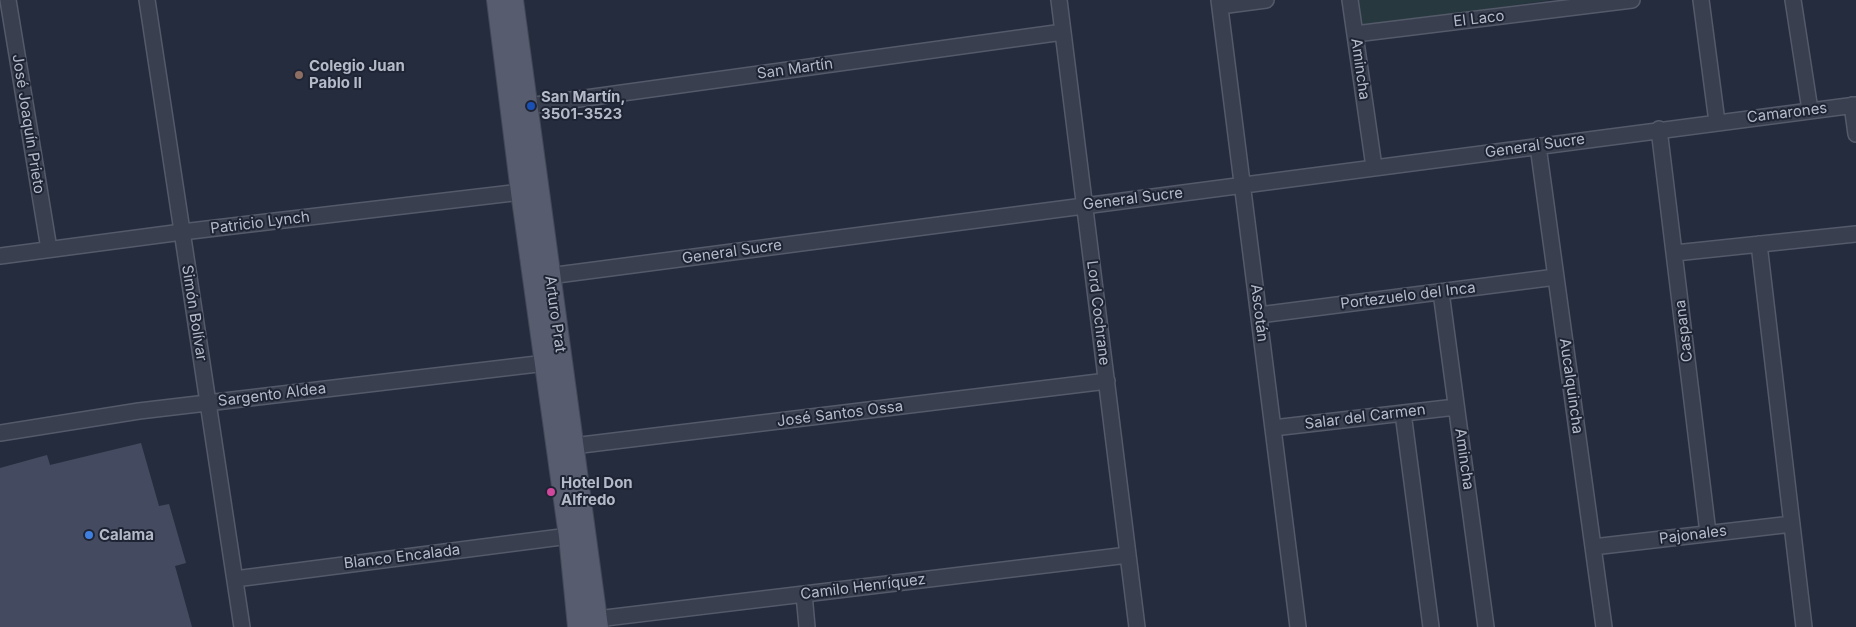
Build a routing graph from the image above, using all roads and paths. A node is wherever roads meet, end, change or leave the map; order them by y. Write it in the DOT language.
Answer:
graph roads {
  1 [pos="8,0"];
  2 [pos="147,0"];
  3 [pos="497,0"];
  4 [pos="513,0"];
  5 [pos="1059,0"];
  6 [pos="1266,0"];
  7 [pos="1350,0"];
  8 [pos="1632,0"];
  9 [pos="1701,0"];
  10 [pos="1794,0"];
  11 [pos="1220,3"];
  12 [pos="1574,4"];
  13 [pos="1063,32"];
  14 [pos="1355,34"];
  15 [pos="1854,105"];
  16 [pos="528,106"];
  17 [pos="1810,110"];
  18 [pos="1717,122"];
  19 [pos="1659,130"];
  20 [pos="1856,134"];
  21 [pos="1538,146"];
  22 [pos="1374,167"];
  23 [pos="1242,184"];
  24 [pos="521,192"];
  25 [pos="1085,205"];
  26 [pos="182,232"];
  27 [pos="1856,234"];
  28 [pos="1759,244"];
  29 [pos="49,249"];
  30 [pos="1675,254"];
  31 [pos="0,256"];
  32 [pos="549,276"];
  33 [pos="1556,277"];
  34 [pos="1441,292"];
  35 [pos="1259,315"];
  36 [pos="546,363"];
  37 [pos="1107,381"];
  38 [pos="208,402"];
  39 [pos="1456,407"];
  40 [pos="1403,413"];
  41 [pos="1273,428"];
  42 [pos="0,433"];
  43 [pos="573,446"];
  44 [pos="1792,524"];
  45 [pos="1708,533"];
  46 [pos="569,536"];
  47 [pos="1593,547"];
  48 [pos="1128,556"];
  49 [pos="235,579"];
  50 [pos="804,594"];
  51 [pos="598,623"];
  52 [pos="242,627"];
  53 [pos="578,627"];
  54 [pos="807,627"];
  55 [pos="1137,627"];
  56 [pos="1298,627"];
  57 [pos="1431,627"];
  58 [pos="1486,627"];
  59 [pos="1604,627"];
  60 [pos="1804,627"];
  1 -- 29 [label="street, José Joaquín Prieto"];
  2 -- 26 [label="street, Simón Bolívar"];
  3 -- 24 [label="main road, Arturo Prat"];
  4 -- 16 [label="main road, Arturo Prat"];
  5 -- 13 [label="street, Lord Cochrane"];
  6 -- 11 [label="street"];
  7 -- 14 [label="street, Amincha"];
  8 -- 12 [label="street, El Laco"];
  9 -- 18 [label="street"];
  10 -- 17 [label="street"];
  11 -- 23 [label="street, Ascotán"];
  12 -- 14 [label="street, El Laco"];
  13 -- 16 [label="street, San Martín"];
  13 -- 25 [label="street, Lord Cochrane"];
  14 -- 22 [label="street, Amincha"];
  15 -- 17 [label="street, Camarones"];
  15 -- 20 [label="street"];
  16 -- 32 [label="main road, Arturo Prat"];
  17 -- 18 [label="street, Camarones"];
  18 -- 19 [label="street, General Sucre"];
  19 -- 21 [label="street, General Sucre"];
  19 -- 30 [label="street, Caspana"];
  21 -- 22 [label="street, General Sucre"];
  21 -- 33 [label="street, Aucalquincha"];
  22 -- 23 [label="street, General Sucre"];
  23 -- 25 [label="street, General Sucre"];
  23 -- 35 [label="street, Ascotán"];
  24 -- 26 [label="street, Patricio Lynch"];
  24 -- 36 [label="main road, Arturo Prat"];
  25 -- 32 [label="street, General Sucre"];
  25 -- 37 [label="street, Lord Cochrane"];
  26 -- 29 [label="street, Patricio Lynch"];
  26 -- 38 [label="street, Simón Bolívar"];
  27 -- 28 [label="street"];
  28 -- 30 [label="street"];
  28 -- 44 [label="street"];
  29 -- 31 [label="street, Patricio Lynch"];
  30 -- 45 [label="street, Caspana"];
  32 -- 43 [label="main road, Arturo Prat"];
  33 -- 34 [label="street, Portezuelo del Inca"];
  33 -- 47 [label="street, Aucalquincha"];
  34 -- 35 [label="street, Portezuelo del Inca"];
  34 -- 39 [label="street, Amincha"];
  35 -- 41 [label="street, Ascotán"];
  36 -- 38 [label="street, Sargento Aldea"];
  36 -- 46 [label="main road, Arturo Prat"];
  37 -- 43 [label="street, José Santos Ossa"];
  37 -- 48 [label="street, Lord Cochrane"];
  38 -- 42 [label="street, Sargento Aldea"];
  38 -- 49 [label="street, Simón Bolívar"];
  39 -- 40 [label="street, Salar del Carmen"];
  39 -- 58 [label="street, Amincha"];
  40 -- 41 [label="street, Salar del Carmen"];
  40 -- 57 [label="street"];
  41 -- 56 [label="street, Ascotán"];
  43 -- 51 [label="main road, Arturo Prat"];
  44 -- 45 [label="street, Pajonales"];
  44 -- 60 [label="street"];
  45 -- 47 [label="street, Pajonales"];
  46 -- 49 [label="street, Blanco Encalada"];
  46 -- 53 [label="main road, Arturo Prat"];
  47 -- 59 [label="street, Aucalquincha"];
  48 -- 50 [label="street, Camilo Henríquez"];
  48 -- 55 [label="street, Lord Cochrane"];
  49 -- 52 [label="street, Simón Bolívar"];
  50 -- 51 [label="street, Camilo Henríquez"];
  50 -- 54 [label="street"];
}
